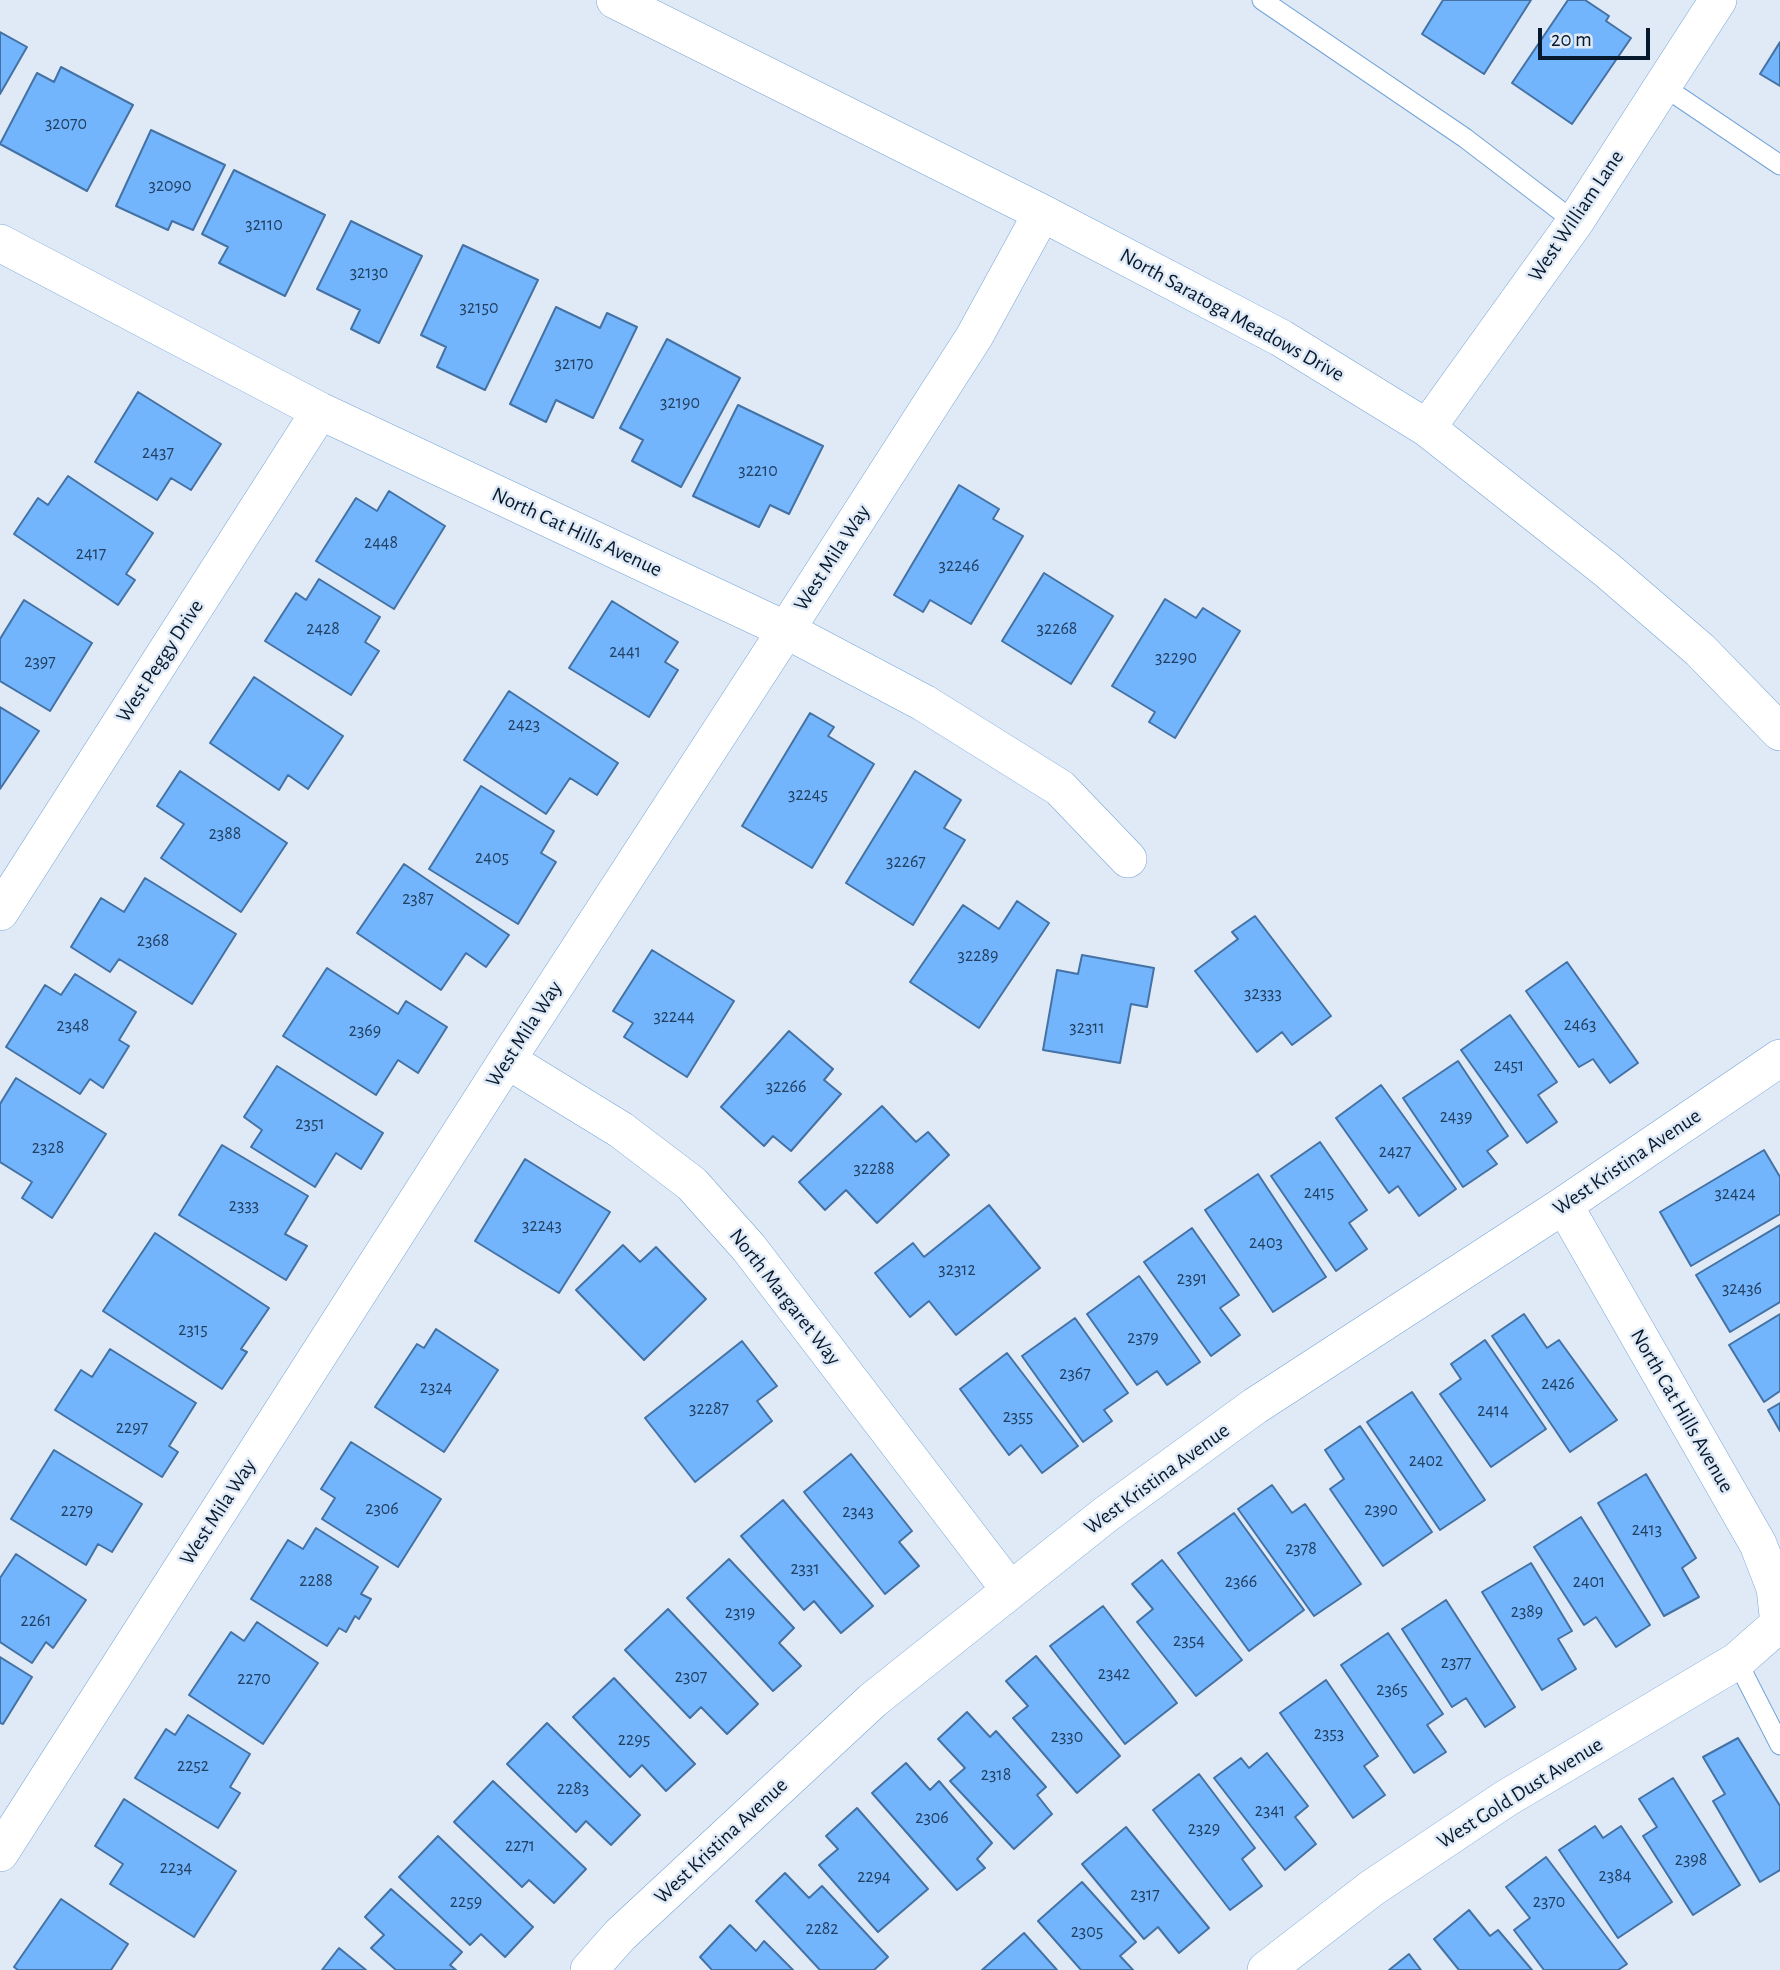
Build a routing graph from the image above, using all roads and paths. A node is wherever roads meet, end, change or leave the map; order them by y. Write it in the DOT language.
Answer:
graph roads {
  1 [pos="615,0"];
  2 [pos="1262,0"];
  3 [pos="1718,0"];
  4 [pos="1663,86"];
  5 [pos="1780,165"];
  6 [pos="1042,213"];
  7 [pos="1575,222"];
  8 [pos="0,243"];
  9 [pos="320,411"];
  10 [pos="1427,428"];
  11 [pos="786,630"];
  12 [pos="1780,732"];
  13 [pos="1128,859"];
  14 [pos="0,912"];
  15 [pos="1780,1058"];
  16 [pos="507,1060"];
  17 [pos="1564,1205"];
  18 [pos="1010,1590"];
  19 [pos="1779,1624"];
  20 [pos="1737,1661"];
  21 [pos="1780,1745"];
  22 [pos="0,1853"];
  23 [pos="589,1970"];
  24 [pos="1266,1970"];
  1 -- 6 [label="street, North Saratoga Meadows Drive"];
  2 -- 7 [label="lane"];
  3 -- 4 [label="street, West William Lane"];
  4 -- 5 [label="lane"];
  4 -- 7 [label="street, West William Lane"];
  6 -- 10 [label="street, North Saratoga Meadows Drive"];
  6 -- 11 [label="street, West Mila Way"];
  7 -- 10 [label="street, West William Lane"];
  8 -- 9 [label="street, North Cat Hills Avenue"];
  9 -- 11 [label="street, North Cat Hills Avenue"];
  9 -- 14 [label="street, West Peggy Drive"];
  10 -- 12 [label="street, North Saratoga Meadows Drive"];
  11 -- 13 [label="street, North Cat Hills Avenue"];
  11 -- 16 [label="street, West Mila Way"];
  15 -- 17 [label="street, West Kristina Avenue"];
  16 -- 18 [label="street, North Margaret Way"];
  16 -- 22 [label="street, West Mila Way"];
  17 -- 18 [label="street, West Kristina Avenue"];
  17 -- 19 [label="street, North Cat Hills Avenue"];
  18 -- 23 [label="street, West Kristina Avenue"];
  19 -- 20 [label="street, West Gold Dust Avenue"];
  20 -- 21 [label="lane"];
  20 -- 24 [label="street, West Gold Dust Avenue"];
}
